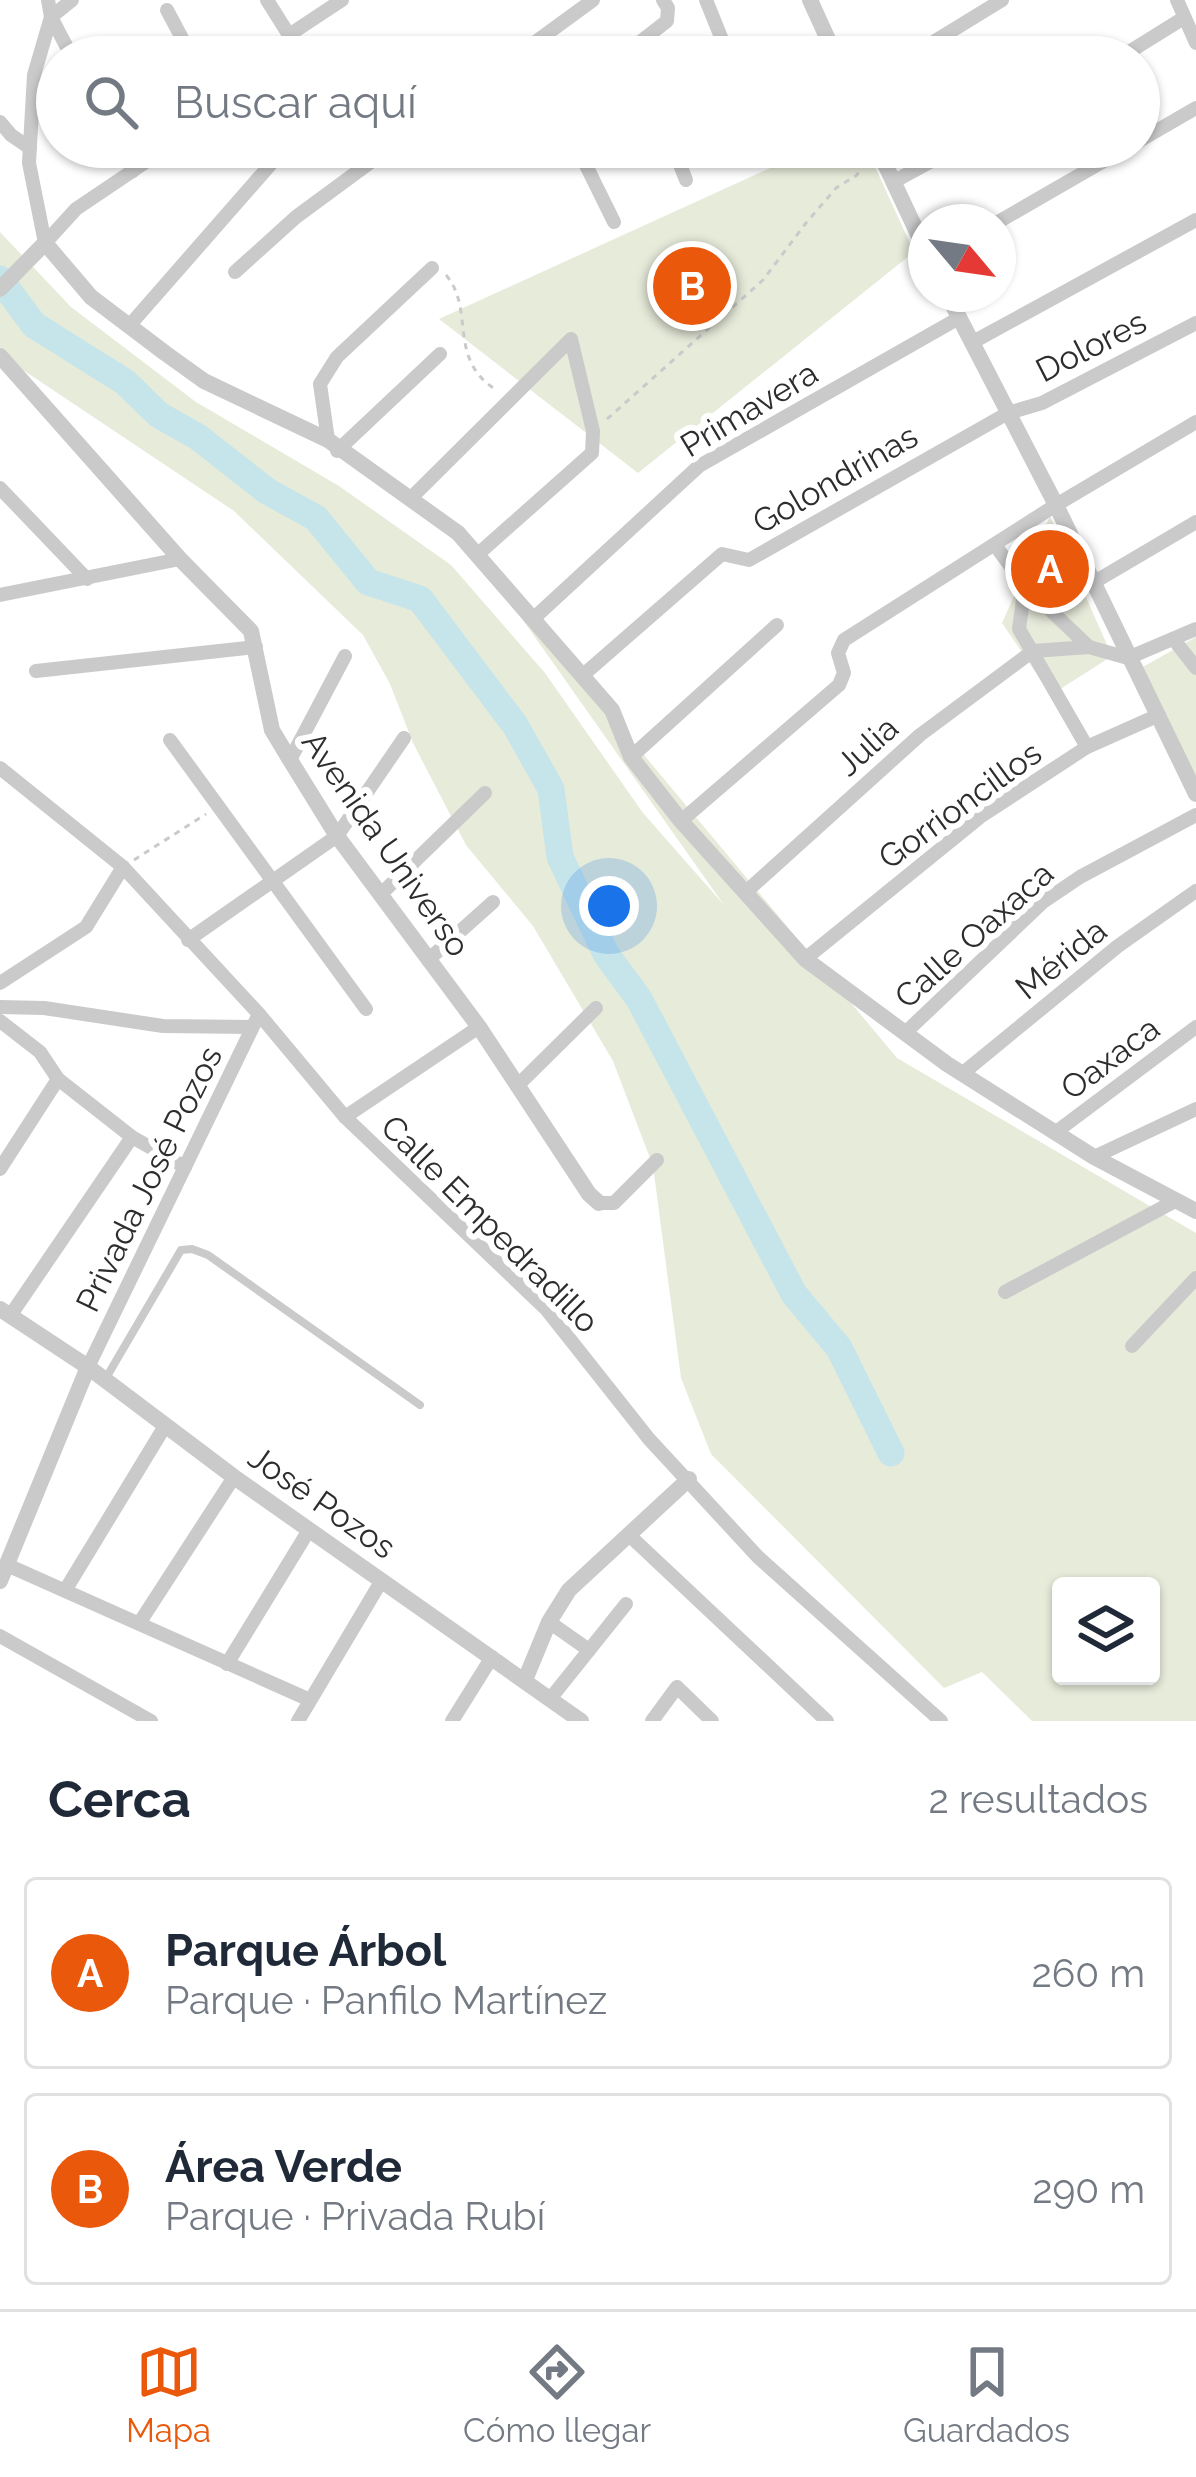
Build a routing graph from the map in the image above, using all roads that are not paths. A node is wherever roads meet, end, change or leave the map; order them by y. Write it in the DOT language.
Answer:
graph roads {
  1 [pos="48,0"];
  2 [pos="72,0"];
  3 [pos="267,0"];
  4 [pos="342,0"];
  5 [pos="593,0"];
  6 [pos="688,0"];
  7 [pos="706,0"];
  8 [pos="1002,0"];
  9 [pos="1177,0"];
  10 [pos="815,2"];
  11 [pos="166,10"];
  12 [pos="666,10"];
  13 [pos="51,17"];
  14 [pos="1182,19"];
  15 [pos="45,36"];
  16 [pos="61,36"];
  17 [pos="180,36"];
  18 [pos="544,36"];
  19 [pos="648,36"];
  20 [pos="721,36"];
  21 [pos="828,36"];
  22 [pos="943,36"];
  23 [pos="1155,36"];
  24 [pos="1196,43"];
  25 [pos="36,68"];
  26 [pos="1196,108"];
  27 [pos="0,122"];
  28 [pos="1160,129"];
  29 [pos="30,148"];
  30 [pos="131,168"];
  31 [pos="137,168"];
  32 [pos="259,168"];
  33 [pos="363,168"];
  34 [pos="586,168"];
  35 [pos="681,168"];
  36 [pos="885,168"];
  37 [pos="919,168"];
  38 [pos="1092,168"];
  39 [pos="133,171"];
  40 [pos="686,180"];
  41 [pos="893,182"];
  42 [pos="1016,212"];
  43 [pos="908,213"];
  44 [pos="1196,220"];
  45 [pos="614,222"];
  46 [pos="44,243"];
  47 [pos="432,268"];
  48 [pos="236,272"];
  49 [pos="0,289"];
  50 [pos="956,312"];
  51 [pos="959,318"];
  52 [pos="1196,323"];
  53 [pos="129,326"];
  54 [pos="973,341"];
  55 [pos="440,354"];
  56 [pos="0,356"];
  57 [pos="1008,412"];
  58 [pos="1196,422"];
  59 [pos="332,445"];
  60 [pos="0,488"];
  61 [pos="411,498"];
  62 [pos="1056,505"];
  63 [pos="1196,522"];
  64 [pos="994,545"];
  65 [pos="477,555"];
  66 [pos="180,559"];
  67 [pos="87,579"];
  68 [pos="1091,584"];
  69 [pos="1025,586"];
  70 [pos="2,592"];
  71 [pos="533,620"];
  72 [pos="778,625"];
  73 [pos="1196,629"];
  74 [pos="1175,641"];
  75 [pos="256,647"];
  76 [pos="1089,647"];
  77 [pos="1033,651"];
  78 [pos="345,656"];
  79 [pos="1128,658"];
  80 [pos="1196,668"];
  81 [pos="36,671"];
  82 [pos="582,676"];
  83 [pos="1159,716"];
  84 [pos="404,738"];
  85 [pos="170,740"];
  86 [pos="1088,747"];
  87 [pos="632,757"];
  88 [pos="290,760"];
  89 [pos="0,768"];
  90 [pos="485,793"];
  91 [pos="1196,794"];
  92 [pos="1196,815"];
  93 [pos="681,821"];
  94 [pos="337,836"];
  95 [pos="123,867"];
  96 [pos="272,880"];
  97 [pos="746,891"];
  98 [pos="1196,891"];
  99 [pos="380,895"];
  100 [pos="493,902"];
  101 [pos="188,940"];
  102 [pos="805,959"];
  103 [pos="428,960"];
  104 [pos="0,983"];
  105 [pos="0,1007"];
  106 [pos="596,1008"];
  107 [pos="366,1009"];
  108 [pos="0,1021"];
  109 [pos="255,1021"];
  110 [pos="479,1027"];
  111 [pos="1196,1027"];
  112 [pos="905,1033"];
  113 [pos="963,1073"];
  114 [pos="58,1079"];
  115 [pos="517,1086"];
  116 [pos="1196,1109"];
  117 [pos="345,1117"];
  118 [pos="1057,1132"];
  119 [pos="132,1137"];
  120 [pos="1094,1156"];
  121 [pos="657,1160"];
  122 [pos="185,1168"];
  123 [pos="0,1169"];
  124 [pos="1174,1201"];
  125 [pos="599,1203"];
  126 [pos="1196,1211"];
  127 [pos="1196,1279"];
  128 [pos="1005,1292"];
  129 [pos="5,1313"];
  130 [pos="1132,1346"];
  131 [pos="88,1367"];
  132 [pos="105,1379"];
  133 [pos="420,1405"];
  134 [pos="165,1426"];
  135 [pos="234,1477"];
  136 [pos="688,1479"];
  137 [pos="309,1529"];
  138 [pos="630,1536"];
  139 [pos="3,1573"];
  140 [pos="382,1580"];
  141 [pos="66,1589"];
  142 [pos="626,1604"];
  143 [pos="140,1622"];
  144 [pos="549,1622"];
  145 [pos="0,1636"];
  146 [pos="589,1650"];
  147 [pos="492,1657"];
  148 [pos="227,1664"];
  149 [pos="525,1680"];
  150 [pos="550,1699"];
  151 [pos="310,1700"];
  152 [pos="575,1719"];
  153 [pos="151,1721"];
  154 [pos="298,1721"];
  155 [pos="452,1721"];
  156 [pos="652,1721"];
  157 [pos="712,1721"];
  158 [pos="827,1721"];
  159 [pos="941,1721"];
  1 -- 13 [label="street"];
  2 -- 13 [label="street"];
  3 -- 4 [label="street"];
  5 -- 18 [label="street"];
  6 -- 12 [label="street"];
  7 -- 20 [label="street"];
  8 -- 22 [label="street"];
  9 -- 14 [label="street"];
  10 -- 21 [label="street"];
  11 -- 17 [label="street"];
  12 -- 19 [label="street"];
  13 -- 15 [label="street"];
  13 -- 16 [label="street"];
  14 -- 23 [label="street"];
  14 -- 24 [label="street"];
  25 -- 29 [label="street"];
  26 -- 28 [label="street"];
  27 -- 29 [label="street"];
  29 -- 46 [label="street"];
  30 -- 39 [label="street"];
  31 -- 39 [label="street"];
  32 -- 53 [label="street"];
  33 -- 48 [label="street"];
  34 -- 45 [label="street"];
  35 -- 40 [label="street"];
  36 -- 41 [label="street"];
  37 -- 41 [label="street"];
  38 -- 42 [label="street"];
  39 -- 46 [label="street"];
  41 -- 43 [label="street"];
  44 -- 54 [label="street"];
  46 -- 49 [label="street"];
  46 -- 53 [label="street"];
  47 -- 59 [label="street"];
  50 -- 51 [label="street"];
  51 -- 54 [label="street"];
  51 -- 71 [label="street, Primavera"];
  52 -- 57 [label="street, Dolores"];
  53 -- 59 [label="street"];
  54 -- 57 [label="street"];
  55 -- 59 [label="street"];
  56 -- 66 [label="street, Avenida Universo"];
  57 -- 62 [label="street"];
  57 -- 82 [label="street, Golondrinas"];
  58 -- 62 [label="street"];
  59 -- 61 [label="street"];
  60 -- 67 [label="street"];
  61 -- 65 [label="street"];
  61 -- 65 [label="street"];
  62 -- 64 [label="street"];
  62 -- 68 [label="street"];
  63 -- 68 [label="street"];
  64 -- 69 [label="street"];
  64 -- 93 [label="street"];
  65 -- 71 [label="street"];
  66 -- 67 [label="street"];
  66 -- 75 [label="street, Avenida Universo"];
  67 -- 70 [label="street"];
  68 -- 79 [label="street"];
  69 -- 76 [label="street"];
  69 -- 77 [label="street"];
  71 -- 82 [label="street"];
  72 -- 87 [label="street"];
  73 -- 74 [label="street"];
  74 -- 79 [label="street"];
  74 -- 80 [label="street"];
  75 -- 81 [label="street"];
  75 -- 88 [label="street, Avenida Universo"];
  76 -- 77 [label="street"];
  76 -- 79 [label="street"];
  77 -- 86 [label="street"];
  77 -- 97 [label="street, Julia"];
  78 -- 88 [label="street"];
  79 -- 83 [label="street"];
  82 -- 87 [label="street"];
  83 -- 86 [label="street, Gorrioncillos"];
  83 -- 91 [label="street"];
  84 -- 94 [label="street"];
  85 -- 96 [label="street"];
  86 -- 102 [label="street, Gorrioncillos"];
  87 -- 93 [label="street"];
  88 -- 94 [label="street, Avenida Universo"];
  89 -- 95 [label="street, Calle Empedradillo"];
  90 -- 99 [label="street"];
  92 -- 112 [label="street, Calle Oaxaca"];
  93 -- 97 [label="street"];
  94 -- 96 [label="street"];
  94 -- 99 [label="street, Avenida Universo"];
  95 -- 101 [label="street, Calle Empedradillo"];
  95 -- 104 [label="street"];
  96 -- 101 [label="street"];
  96 -- 107 [label="street"];
  97 -- 102 [label="street"];
  98 -- 113 [label="street, Mérida"];
  99 -- 103 [label="street, Avenida Universo"];
  100 -- 103 [label="street"];
  101 -- 109 [label="street, Calle Empedradillo"];
  102 -- 112 [label="street"];
  103 -- 110 [label="street, Avenida Universo"];
  105 -- 109 [label="street"];
  106 -- 115 [label="street"];
  108 -- 114 [label="street"];
  109 -- 117 [label="street, Calle Empedradillo"];
  109 -- 122 [label="street, Privada José Pozos"];
  110 -- 115 [label="street, Avenida Universo"];
  110 -- 117 [label="street"];
  111 -- 118 [label="street, Oaxaca"];
  112 -- 113 [label="street"];
  113 -- 118 [label="street"];
  114 -- 119 [label="street"];
  114 -- 123 [label="street"];
  115 -- 125 [label="street, Avenida Universo"];
  116 -- 120 [label="street"];
  117 -- 136 [label="street, Calle Empedradillo"];
  118 -- 120 [label="street"];
  119 -- 122 [label="street"];
  119 -- 129 [label="street"];
  120 -- 124 [label="street"];
  121 -- 125 [label="street"];
  122 -- 131 [label="street, Privada José Pozos"];
  124 -- 126 [label="street"];
  124 -- 128 [label="street"];
  127 -- 130 [label="street"];
  129 -- 131 [label="street, José Pozos"];
  131 -- 132 [label="street, José Pozos"];
  131 -- 139 [label="street"];
  132 -- 133 [label="lane"];
  132 -- 134 [label="street, José Pozos"];
  134 -- 135 [label="street, José Pozos"];
  134 -- 141 [label="street"];
  135 -- 137 [label="street, José Pozos"];
  135 -- 143 [label="street"];
  136 -- 138 [label="street"];
  136 -- 159 [label="street, Calle Empedradillo"];
  137 -- 140 [label="street, José Pozos"];
  137 -- 148 [label="street"];
  138 -- 144 [label="street"];
  138 -- 158 [label="street"];
  139 -- 141 [label="street"];
  140 -- 147 [label="street, José Pozos"];
  140 -- 151 [label="street"];
  141 -- 143 [label="street"];
  142 -- 146 [label="street"];
  143 -- 148 [label="street"];
  144 -- 146 [label="street"];
  144 -- 149 [label="street"];
  145 -- 153 [label="street"];
  146 -- 150 [label="street"];
  147 -- 149 [label="street, José Pozos"];
  147 -- 155 [label="street"];
  148 -- 151 [label="street"];
  149 -- 150 [label="street, José Pozos"];
  150 -- 152 [label="street, José Pozos"];
  151 -- 154 [label="street"];
  156 -- 157 [label="street"];
}
